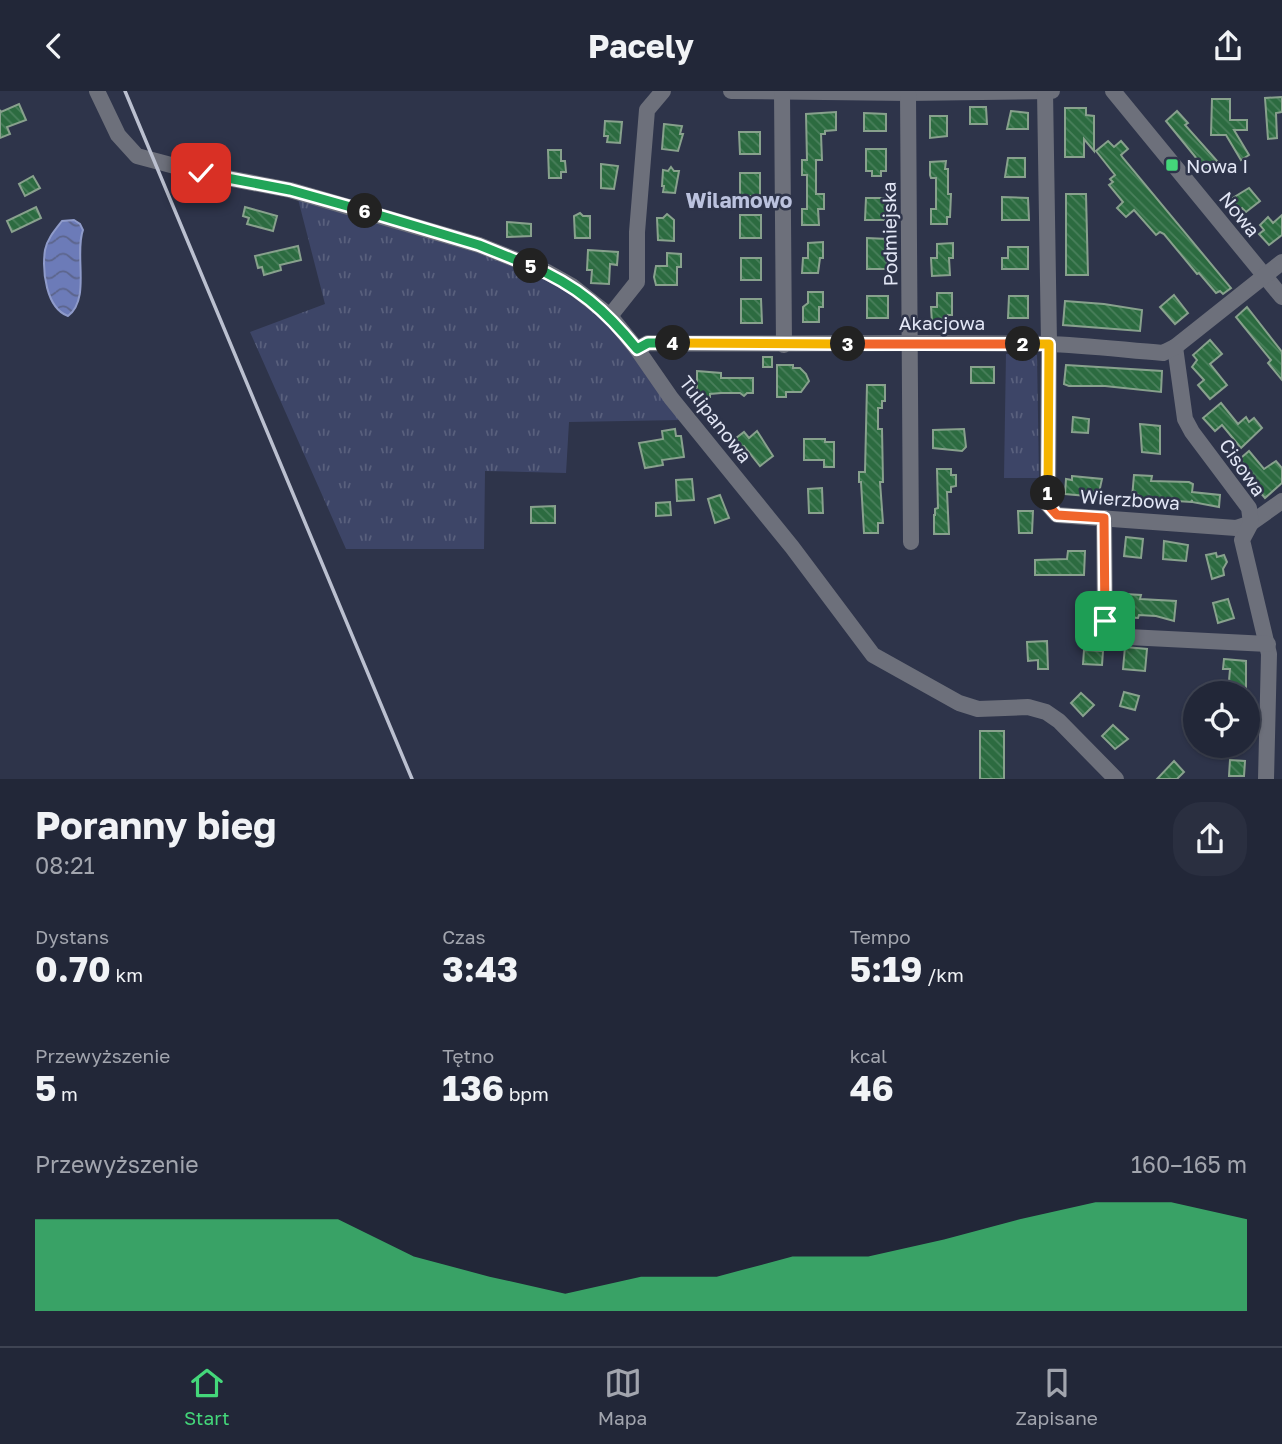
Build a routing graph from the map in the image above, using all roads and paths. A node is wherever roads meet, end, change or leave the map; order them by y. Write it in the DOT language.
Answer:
graph roads {
  1 [pos="97,91"];
  2 [pos="663,91"];
  3 [pos="731,91"];
  4 [pos="1045,91"];
  5 [pos="1052,91"];
  6 [pos="1113,91"];
  7 [pos="782,93"];
  8 [pos="908,93"];
  9 [pos="1282,262"];
  10 [pos="1264,276"];
  11 [pos="1282,297"];
  12 [pos="610,316"];
  13 [pos="911,343"];
  14 [pos="1049,344"];
  15 [pos="784,345"];
  16 [pos="1175,347"];
  17 [pos="637,349"];
  18 [pos="1282,502"];
  19 [pos="1104,518"];
  20 [pos="1251,523"];
  21 [pos="911,542"];
  22 [pos="1273,655"];
  23 [pos="1116,779"];
  24 [pos="1266,779"];
  1 -- 12 [label="street, Tulipanowa"];
  2 -- 12 [label="street"];
  3 -- 7 [label="street"];
  4 -- 5 [label="street"];
  4 -- 8 [label="street"];
  4 -- 14 [label="street, Wierzbowa"];
  6 -- 10 [label="street, Nowa"];
  7 -- 8 [label="street"];
  7 -- 15 [label="street"];
  8 -- 13 [label="street, Podmiejska"];
  9 -- 10 [label="street"];
  10 -- 11 [label="street, Nowa"];
  10 -- 16 [label="street"];
  12 -- 17 [label="street, Tulipanowa"];
  13 -- 14 [label="street, Akacjowa"];
  13 -- 15 [label="street, Akacjowa"];
  13 -- 21 [label="street, Podmiejska"];
  14 -- 16 [label="street, Akacjowa"];
  14 -- 19 [label="street, Wierzbowa"];
  15 -- 17 [label="street, Akacjowa"];
  16 -- 20 [label="street, Cisowa"];
  17 -- 23 [label="street, Tulipanowa"];
  18 -- 20 [label="street, Wierzbowa"];
  19 -- 20 [label="street, Wierzbowa"];
  19 -- 22 [label="street"];
  20 -- 22 [label="street, Cisowa"];
  22 -- 24 [label="street, Cisowa"];
}
